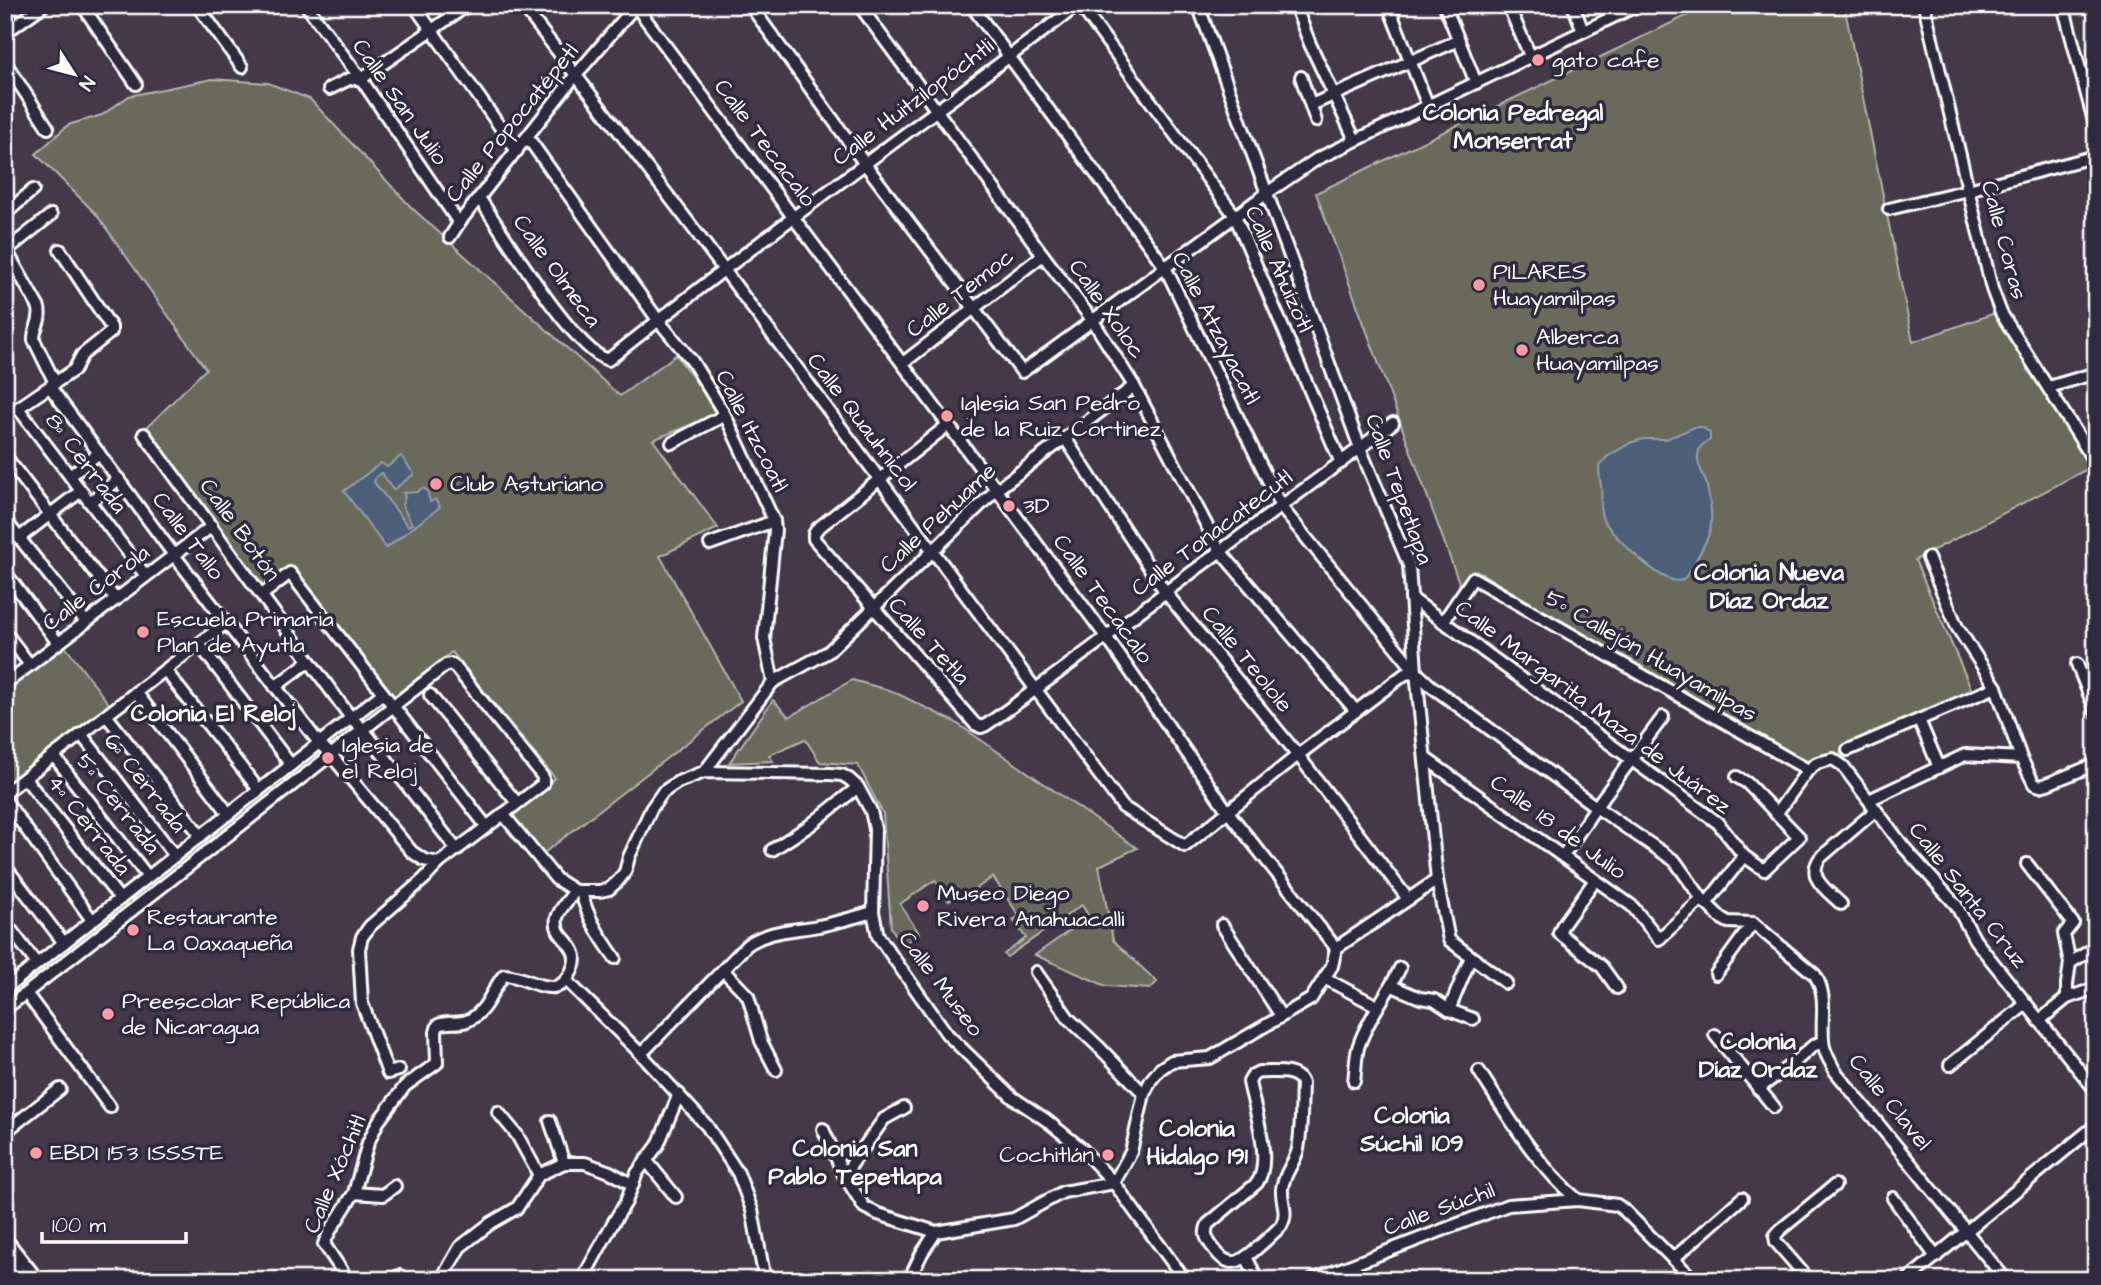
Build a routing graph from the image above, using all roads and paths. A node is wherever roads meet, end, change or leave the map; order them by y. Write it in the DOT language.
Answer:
graph roads {
  1 [pos="44,5"];
  2 [pos="82,5"];
  3 [pos="197,5"];
  4 [pos="306,5"];
  5 [pos="414,5"];
  6 [pos="468,5"];
  7 [pos="522,5"];
  8 [pos="635,5"];
  9 [pos="750,5"];
  10 [pos="859,5"];
  11 [pos="971,5"];
  12 [pos="1079,5"];
  13 [pos="1198,5"];
  14 [pos="1294,5"];
  15 [pos="1388,5"];
  16 [pos="1508,5"];
  17 [pos="1573,5"];
  18 [pos="1637,5"];
  19 [pos="1924,5"];
  20 [pos="2063,5"];
  21 [pos="1446,9"];
  22 [pos="432,31"];
  23 [pos="1583,31"];
  24 [pos="5,33"];
  25 [pos="1460,40"];
  26 [pos="1529,54"];
  27 [pos="1009,57"];
  28 [pos="5,62"];
  29 [pos="1411,62"];
  30 [pos="242,67"];
  31 [pos="575,76"];
  32 [pos="1301,77"];
  33 [pos="361,79"];
  34 [pos="1476,83"];
  35 [pos="136,84"];
  36 [pos="329,89"];
  37 [pos="1334,95"];
  38 [pos="1311,105"];
  39 [pos="1428,106"];
  40 [pos="938,111"];
  41 [pos="1316,121"];
  42 [pos="48,128"];
  43 [pos="2096,129"];
  44 [pos="528,138"];
  45 [pos="1355,140"];
  46 [pos="517,151"];
  47 [pos="2096,156"];
  48 [pos="865,164"];
  49 [pos="33,190"];
  50 [pos="1968,190"];
  51 [pos="1267,193"];
  52 [pos="479,198"];
  53 [pos="1889,209"];
  54 [pos="5,214"];
  55 [pos="51,215"];
  56 [pos="1235,216"];
  57 [pos="794,218"];
  58 [pos="459,223"];
  59 [pos="450,237"];
  60 [pos="6,249"];
  61 [pos="60,250"];
  62 [pos="1043,256"];
  63 [pos="1165,267"];
  64 [pos="722,270"];
  65 [pos="975,309"];
  66 [pos="658,320"];
  67 [pos="1093,321"];
  68 [pos="608,360"];
  69 [pos="903,363"];
  70 [pos="2096,373"];
  71 [pos="52,385"];
  72 [pos="1134,386"];
  73 [pos="2049,387"];
  74 [pos="725,415"];
  75 [pos="1394,423"];
  76 [pos="948,425"];
  77 [pos="144,434"];
  78 [pos="1065,439"];
  79 [pos="672,443"];
  80 [pos="1360,448"];
  81 [pos="99,453"];
  82 [pos="5,456"];
  83 [pos="1341,463"];
  84 [pos="2096,464"];
  85 [pos="70,476"];
  86 [pos="119,479"];
  87 [pos="878,480"];
  88 [pos="996,490"];
  89 [pos="81,491"];
  90 [pos="90,502"];
  91 [pos="1281,506"];
  92 [pos="49,514"];
  93 [pos="774,521"];
  94 [pos="7,525"];
  95 [pos="212,526"];
  96 [pos="19,538"];
  97 [pos="710,544"];
  98 [pos="933,551"];
  99 [pos="1220,551"];
  100 [pos="174,555"];
  101 [pos="1928,558"];
  102 [pos="5,572"];
  103 [pos="146,576"];
  104 [pos="1166,593"];
  105 [pos="262,595"];
  106 [pos="1411,598"];
  107 [pos="116,600"];
  108 [pos="873,608"];
  109 [pos="86,622"];
  110 [pos="1443,622"];
  111 [pos="226,623"];
  112 [pos="5,632"];
  113 [pos="1107,638"];
  114 [pos="58,643"];
  115 [pos="199,644"];
  116 [pos="309,660"];
  117 [pos="2077,663"];
  118 [pos="30,665"];
  119 [pos="165,670"];
  120 [pos="1416,672"];
  121 [pos="773,682"];
  122 [pos="5,684"];
  123 [pos="275,687"];
  124 [pos="1996,687"];
  125 [pos="1035,691"];
  126 [pos="136,692"];
  127 [pos="383,693"];
  128 [pos="430,695"];
  129 [pos="393,706"];
  130 [pos="1356,711"];
  131 [pos="2096,712"];
  132 [pos="106,715"];
  133 [pos="1663,717"];
  134 [pos="351,718"];
  135 [pos="1919,720"];
  136 [pos="986,725"];
  137 [pos="363,729"];
  138 [pos="81,734"];
  139 [pos="318,743"];
  140 [pos="1848,750"];
  141 [pos="331,755"];
  142 [pos="1298,755"];
  143 [pos="54,756"];
  144 [pos="1425,758"];
  145 [pos="2021,758"];
  146 [pos="1630,760"];
  147 [pos="2096,764"];
  148 [pos="291,765"];
  149 [pos="1939,767"];
  150 [pos="1808,771"];
  151 [pos="704,772"];
  152 [pos="1737,777"];
  153 [pos="25,778"];
  154 [pos="858,787"];
  155 [pos="259,790"];
  156 [pos="5,793"];
  157 [pos="5,800"];
  158 [pos="517,803"];
  159 [pos="1873,805"];
  160 [pos="1596,807"];
  161 [pos="1228,812"];
  162 [pos="229,814"];
  163 [pos="503,814"];
  164 [pos="1776,814"];
  165 [pos="214,825"];
  166 [pos="487,827"];
  167 [pos="201,836"];
  168 [pos="224,838"];
  169 [pos="457,850"];
  170 [pos="772,850"];
  171 [pos="176,856"];
  172 [pos="1563,856"];
  173 [pos="1744,856"];
  174 [pos="439,863"];
  175 [pos="2027,864"];
  176 [pos="5,866"];
  177 [pos="148,877"];
  178 [pos="1437,880"];
  179 [pos="1595,880"];
  180 [pos="578,891"];
  181 [pos="121,899"];
  182 [pos="1408,899"];
  183 [pos="1704,901"];
  184 [pos="1841,904"];
  185 [pos="102,912"];
  186 [pos="873,912"];
  187 [pos="92,920"];
  188 [pos="5,922"];
  189 [pos="1753,923"];
  190 [pos="112,925"];
  191 [pos="1222,925"];
  192 [pos="64,943"];
  193 [pos="2096,947"];
  194 [pos="1336,948"];
  195 [pos="1471,957"];
  196 [pos="615,958"];
  197 [pos="40,962"];
  198 [pos="2070,963"];
  199 [pos="1400,968"];
  200 [pos="723,970"];
  201 [pos="1036,972"];
  202 [pos="52,973"];
  203 [pos="1716,974"];
  204 [pos="1324,978"];
  205 [pos="566,980"];
  206 [pos="1506,983"];
  207 [pos="1392,986"];
  208 [pos="1617,988"];
  209 [pos="2096,988"];
  210 [pos="5,989"];
  211 [pos="26,993"];
  212 [pos="2067,998"];
  213 [pos="2026,1004"];
  214 [pos="1377,1006"];
  215 [pos="5,1009"];
  216 [pos="1448,1010"];
  217 [pos="1281,1016"];
  218 [pos="1473,1019"];
  219 [pos="2039,1021"];
  220 [pos="1715,1035"];
  221 [pos="1823,1041"];
  222 [pos="641,1054"];
  223 [pos="1950,1065"];
  224 [pos="399,1070"];
  225 [pos="776,1070"];
  226 [pos="1479,1071"];
  227 [pos="1354,1081"];
  228 [pos="60,1089"];
  229 [pos="1758,1089"];
  230 [pos="2096,1091"];
  231 [pos="680,1094"];
  232 [pos="1144,1094"];
  233 [pos="110,1107"];
  234 [pos="1774,1107"];
  235 [pos="904,1108"];
  236 [pos="498,1112"];
  237 [pos="550,1121"];
  238 [pos="2096,1125"];
  239 [pos="823,1129"];
  240 [pos="5,1132"];
  241 [pos="646,1160"];
  242 [pos="564,1163"];
  243 [pos="539,1175"];
  244 [pos="844,1175"];
  245 [pos="1114,1183"];
  246 [pos="633,1185"];
  247 [pos="1835,1185"];
  248 [pos="395,1186"];
  249 [pos="354,1193"];
  250 [pos="676,1197"];
  251 [pos="1742,1198"];
  252 [pos="1893,1198"];
  253 [pos="1578,1200"];
  254 [pos="1968,1231"];
  255 [pos="936,1232"];
  256 [pos="5,1238"];
  257 [pos="5,1255"];
  258 [pos="1936,1256"];
  259 [pos="1246,1257"];
  260 [pos="1673,1259"];
  261 [pos="1325,1278"];
  262 [pos="23,1280"];
  263 [pos="38,1280"];
  264 [pos="348,1280"];
  265 [pos="389,1280"];
  266 [pos="405,1280"];
  267 [pos="441,1280"];
  268 [pos="582,1280"];
  269 [pos="765,1280"];
  270 [pos="909,1280"];
  271 [pos="1185,1280"];
  272 [pos="1258,1280"];
  273 [pos="1312,1280"];
  274 [pos="1694,1280"];
  275 [pos="1809,1280"];
  276 [pos="1907,1280"];
  277 [pos="2006,1280"];
  1 -- 24 [label="street"];
  2 -- 35 [label="street"];
  3 -- 30 [label="street"];
  4 -- 33 [label="street, Calle San Julio"];
  5 -- 22 [label="street"];
  6 -- 22 [label="street"];
  7 -- 31 [label="street, Calle Quauhnicol"];
  8 -- 31 [label="street, Calle Popocatépetl"];
  8 -- 57 [label="street, Calle Tecacalo"];
  9 -- 48 [label="street"];
  10 -- 40 [label="street, Calle Xoloc"];
  11 -- 27 [label="street, Calle Atzayacatl"];
  12 -- 27 [label="street, Calle Huitzilopóchtli"];
  12 -- 56 [label="street, Calle Ahuízotl"];
  13 -- 51 [label="street, Calle Tepetlapa"];
  14 -- 37 [label="street"];
  15 -- 29 [label="street"];
  16 -- 26 [label="street"];
  17 -- 23 [label="street"];
  18 -- 23 [label="street"];
  19 -- 50 [label="street, Calle Coras"];
  20 -- 43 [label="street"];
  21 -- 25 [label="street"];
  22 -- 33 [label="street"];
  22 -- 46 [label="street"];
  23 -- 26 [label="street"];
  25 -- 29 [label="street"];
  25 -- 34 [label="street"];
  26 -- 34 [label="street"];
  27 -- 40 [label="street, Calle Huitzilopóchtli"];
  27 -- 63 [label="street, Calle Atzayacatl"];
  28 -- 42 [label="street"];
  29 -- 37 [label="street"];
  29 -- 39 [label="street"];
  31 -- 44 [label="street, Calle Popocatépetl"];
  31 -- 64 [label="street, Calle Quauhnicol"];
  32 -- 38 [label="street"];
  33 -- 36 [label="street"];
  33 -- 58 [label="street, Calle San Julio"];
  34 -- 39 [label="street"];
  37 -- 38 [label="street"];
  37 -- 45 [label="street"];
  38 -- 41 [label="street"];
  39 -- 45 [label="street"];
  40 -- 48 [label="street, Calle Huitzilopóchtli"];
  40 -- 62 [label="street, Calle Xoloc"];
  44 -- 46 [label="street, Calle Popocatépetl"];
  44 -- 66 [label="street, Calle Itzcoatl"];
  45 -- 51 [label="street"];
  46 -- 52 [label="street, Calle Popocatépetl"];
  47 -- 50 [label="street"];
  48 -- 57 [label="street, Calle Huitzilopóchtli"];
  48 -- 65 [label="street"];
  49 -- 54 [label="street"];
  50 -- 53 [label="street"];
  50 -- 73 [label="street, Calle Coras"];
  51 -- 56 [label="street"];
  51 -- 80 [label="street, Calle Tepetlapa"];
  52 -- 58 [label="street, Calle Popocatépetl"];
  52 -- 68 [label="street, Calle Olmeca"];
  55 -- 60 [label="street"];
  56 -- 63 [label="street"];
  56 -- 83 [label="street, Calle Ahuízotl"];
  57 -- 64 [label="street, Calle Huitzilopóchtli"];
  57 -- 69 [label="street, Calle Tecacalo"];
  58 -- 59 [label="street, Calle Popocatépetl"];
  60 -- 71 [label="street, Calle Tallo"];
  61 -- 71 [label="street"];
  62 -- 65 [label="street, Calle Temoc"];
  62 -- 67 [label="street, Calle Xoloc"];
  63 -- 67 [label="street"];
  63 -- 91 [label="street, Calle Atzayacatl"];
  64 -- 66 [label="street, Calle Huitzilopóchtli"];
  64 -- 87 [label="street, Calle Quauhnicol"];
  65 -- 67 [label="street"];
  65 -- 69 [label="street, Calle Temoc"];
  66 -- 68 [label="street, Calle Huitzilopóchtli"];
  66 -- 74 [label="street, Calle Itzcoatl"];
  67 -- 72 [label="street, Calle Xoloc"];
  69 -- 76 [label="street, Calle Tecacalo"];
  70 -- 73 [label="street"];
  71 -- 81 [label="street, Calle Tallo"];
  71 -- 85 [label="street, 8ª Cerrada"];
  72 -- 78 [label="street, Calle Pehuame"];
  72 -- 99 [label="street, Calle Xoloc"];
  73 -- 84 [label="street, Calle Coras"];
  74 -- 79 [label="street"];
  74 -- 93 [label="street, Calle Itzcoatl"];
  75 -- 80 [label="street, Calle Tonacatecutl"];
  76 -- 87 [label="street"];
  76 -- 88 [label="street, Calle Tecacalo"];
  77 -- 95 [label="street, Calle Botón"];
  78 -- 88 [label="street, Calle Pehuame"];
  78 -- 104 [label="street, Calle Teolole"];
  80 -- 83 [label="street, Calle Tonacatecutl"];
  80 -- 106 [label="street, Calle Tepetlapa"];
  81 -- 85 [label="street"];
  81 -- 86 [label="street, Calle Tallo"];
  82 -- 92 [label="street"];
  83 -- 91 [label="street, Calle Tonacatecutl"];
  85 -- 89 [label="street, 8ª Cerrada"];
  86 -- 90 [label="street"];
  86 -- 100 [label="street, Calle Tallo"];
  87 -- 98 [label="street, Calle Quauhnicol"];
  87 -- 108 [label="street, Calle Tetla"];
  88 -- 98 [label="street, Calle Pehuame"];
  88 -- 113 [label="street, Calle Tecacalo"];
  89 -- 90 [label="street, 8ª Cerrada"];
  89 -- 92 [label="street"];
  90 -- 103 [label="street, 8ª Cerrada"];
  91 -- 99 [label="street, Calle Tonacatecutl"];
  91 -- 120 [label="street, Calle Atzayacatl"];
  92 -- 96 [label="street"];
  92 -- 107 [label="street"];
  93 -- 97 [label="street"];
  93 -- 121 [label="street, Calle Itzcoatl"];
  94 -- 96 [label="street"];
  95 -- 100 [label="street, Calle Corola"];
  95 -- 105 [label="street, Calle Botón"];
  96 -- 109 [label="street"];
  98 -- 108 [label="street, Calle Pehuame"];
  98 -- 125 [label="street, Calle Quauhnicol"];
  99 -- 104 [label="street, Calle Tonacatecutl"];
  99 -- 130 [label="street, Calle Xoloc"];
  100 -- 103 [label="street, Calle Corola"];
  100 -- 111 [label="street, Calle Tallo"];
  101 -- 124 [label="street"];
  102 -- 114 [label="street"];
  103 -- 107 [label="street, Calle Corola"];
  104 -- 113 [label="street, Calle Tonacatecutl"];
  104 -- 142 [label="street, Calle Teolole"];
  105 -- 116 [label="street, Calle Botón"];
  105 -- 127 [label="street"];
  106 -- 110 [label="street, Calle Margarita Maza de Juárez"];
  106 -- 120 [label="street, Calle Tepetlapa"];
  107 -- 109 [label="street, Calle Corola"];
  108 -- 121 [label="street, Calle Pehuame"];
  108 -- 136 [label="street, Calle Tetla"];
  109 -- 114 [label="street, Calle Corola"];
  110 -- 146 [label="street, Calle Margarita Maza de Juárez"];
  110 -- 150 [label="street, 5º Callejón Huayamilpas"];
  111 -- 115 [label="street"];
  111 -- 123 [label="street, Calle Tallo"];
  112 -- 118 [label="street"];
  113 -- 125 [label="street, Calle Tonacatecutl"];
  113 -- 161 [label="street, Calle Tecacalo"];
  114 -- 118 [label="street, Calle Corola"];
  115 -- 119 [label="street"];
  115 -- 148 [label="street"];
  116 -- 123 [label="street"];
  116 -- 134 [label="street, Calle Botón"];
  117 -- 131 [label="street"];
  118 -- 122 [label="street, Calle Corola"];
  119 -- 126 [label="street"];
  119 -- 155 [label="street"];
  120 -- 130 [label="street"];
  120 -- 144 [label="street, Calle Tepetlapa"];
  120 -- 160 [label="street, Calle Atzayacatl"];
  121 -- 151 [label="street"];
  123 -- 139 [label="street, Calle Tallo"];
  124 -- 135 [label="street"];
  124 -- 145 [label="street"];
  125 -- 136 [label="street, Calle Tonacatecutl"];
  125 -- 161 [label="street, Calle Quauhnicol"];
  126 -- 132 [label="street"];
  126 -- 162 [label="street"];
  127 -- 129 [label="street"];
  127 -- 134 [label="street"];
  128 -- 158 [label="street"];
  129 -- 137 [label="street"];
  129 -- 158 [label="street"];
  129 -- 166 [label="street"];
  130 -- 142 [label="street"];
  132 -- 138 [label="street"];
  132 -- 167 [label="street"];
  133 -- 146 [label="street"];
  134 -- 137 [label="street, Calle Botón"];
  134 -- 139 [label="street"];
  135 -- 140 [label="street"];
  135 -- 149 [label="street"];
  137 -- 141 [label="street"];
  137 -- 169 [label="street, Calle Botón"];
  138 -- 143 [label="street"];
  138 -- 171 [label="street, 6ª Cerrada"];
  139 -- 141 [label="street, Calle Tallo"];
  139 -- 148 [label="street"];
  141 -- 168 [label="street"];
  141 -- 174 [label="street, Calle Tallo"];
  142 -- 161 [label="street"];
  142 -- 182 [label="street, Calle Teolole"];
  143 -- 153 [label="street"];
  143 -- 177 [label="street, 5ª Cerrada"];
  144 -- 172 [label="street, Calle 18 de Julio"];
  144 -- 178 [label="street, Calle Tepetlapa"];
  145 -- 147 [label="street"];
  145 -- 149 [label="street"];
  146 -- 160 [label="street"];
  146 -- 173 [label="street, Calle Margarita Maza de Juárez"];
  148 -- 155 [label="street"];
  149 -- 159 [label="street"];
  150 -- 159 [label="street, Calle Santa Cruz"];
  150 -- 164 [label="street"];
  151 -- 154 [label="street"];
  151 -- 180 [label="street"];
  152 -- 164 [label="street"];
  153 -- 156 [label="street"];
  153 -- 181 [label="street, 4ª Cerrada"];
  154 -- 170 [label="street"];
  154 -- 186 [label="street, Calle Museo"];
  155 -- 162 [label="street"];
  157 -- 187 [label="street"];
  158 -- 163 [label="street"];
  159 -- 184 [label="street"];
  159 -- 213 [label="street, Calle Santa Cruz"];
  160 -- 172 [label="street"];
  160 -- 183 [label="street, Calle Atzayacatl"];
  161 -- 194 [label="street, Calle Tecacalo"];
  162 -- 165 [label="street"];
  163 -- 166 [label="street"];
  163 -- 180 [label="street"];
  164 -- 173 [label="street"];
  165 -- 167 [label="street"];
  165 -- 168 [label="street"];
  166 -- 169 [label="street"];
  167 -- 171 [label="street"];
  168 -- 190 [label="street"];
  169 -- 174 [label="street"];
  171 -- 177 [label="street"];
  172 -- 179 [label="street, Calle 18 de Julio"];
  173 -- 183 [label="street"];
  174 -- 224 [label="street"];
  175 -- 198 [label="street"];
  176 -- 192 [label="street"];
  177 -- 181 [label="street"];
  178 -- 182 [label="street"];
  178 -- 195 [label="street, Calle Tepetlapa"];
  179 -- 183 [label="street, Calle 18 de Julio"];
  179 -- 208 [label="street"];
  180 -- 196 [label="street"];
  180 -- 205 [label="street"];
  181 -- 185 [label="street"];
  182 -- 194 [label="street"];
  183 -- 189 [label="street, Calle Clavel"];
  185 -- 187 [label="street"];
  185 -- 190 [label="street"];
  186 -- 200 [label="street"];
  186 -- 245 [label="street, Calle Museo"];
  187 -- 192 [label="street"];
  188 -- 197 [label="street"];
  189 -- 203 [label="street"];
  189 -- 221 [label="street, Calle Clavel"];
  190 -- 202 [label="street"];
  191 -- 217 [label="street"];
  192 -- 197 [label="street"];
  193 -- 198 [label="street"];
  194 -- 204 [label="street"];
  195 -- 206 [label="street, Calle Tepetlapa"];
  195 -- 216 [label="street"];
  197 -- 202 [label="street"];
  197 -- 210 [label="street"];
  198 -- 212 [label="street"];
  199 -- 207 [label="street"];
  200 -- 222 [label="street"];
  200 -- 225 [label="street"];
  201 -- 232 [label="street"];
  202 -- 211 [label="street"];
  204 -- 214 [label="street"];
  204 -- 217 [label="street"];
  205 -- 222 [label="street"];
  205 -- 249 [label="street, Calle Xóchitl"];
  207 -- 214 [label="street"];
  207 -- 216 [label="street"];
  209 -- 212 [label="street"];
  211 -- 215 [label="street"];
  211 -- 233 [label="street"];
  212 -- 219 [label="street"];
  213 -- 219 [label="street, Calle Santa Cruz"];
  213 -- 223 [label="street"];
  214 -- 227 [label="street"];
  216 -- 218 [label="street"];
  217 -- 232 [label="street"];
  219 -- 230 [label="street, Calle Santa Cruz"];
  220 -- 229 [label="street"];
  221 -- 229 [label="street"];
  221 -- 254 [label="street, Calle Clavel"];
  222 -- 231 [label="street"];
  226 -- 253 [label="street"];
  228 -- 240 [label="street"];
  229 -- 234 [label="street"];
  231 -- 241 [label="street"];
  231 -- 269 [label="street"];
  232 -- 245 [label="street"];
  235 -- 244 [label="street"];
  236 -- 243 [label="street"];
  237 -- 242 [label="street"];
  238 -- 254 [label="street"];
  239 -- 244 [label="street"];
  241 -- 246 [label="street"];
  241 -- 250 [label="street"];
  242 -- 243 [label="street"];
  242 -- 246 [label="street"];
  243 -- 267 [label="street"];
  244 -- 255 [label="street"];
  245 -- 255 [label="street"];
  245 -- 271 [label="street, Calle Museo"];
  246 -- 268 [label="street"];
  247 -- 275 [label="street"];
  248 -- 249 [label="street"];
  249 -- 264 [label="street, Calle Xóchitl"];
  251 -- 260 [label="street"];
  252 -- 258 [label="street"];
  253 -- 260 [label="street, Calle Súchil"];
  253 -- 261 [label="street, Calle Súchil"];
  254 -- 258 [label="street"];
  254 -- 277 [label="street, Calle Clavel"];
  255 -- 270 [label="street"];
  256 -- 263 [label="street"];
  257 -- 262 [label="main road"];
  258 -- 276 [label="street"];
  259 -- 259 [label="street"];
  259 -- 272 [label="street"];
  260 -- 274 [label="street"];
  261 -- 273 [label="street, Calle Súchil"];
  265 -- 266 [label="street"];
}
